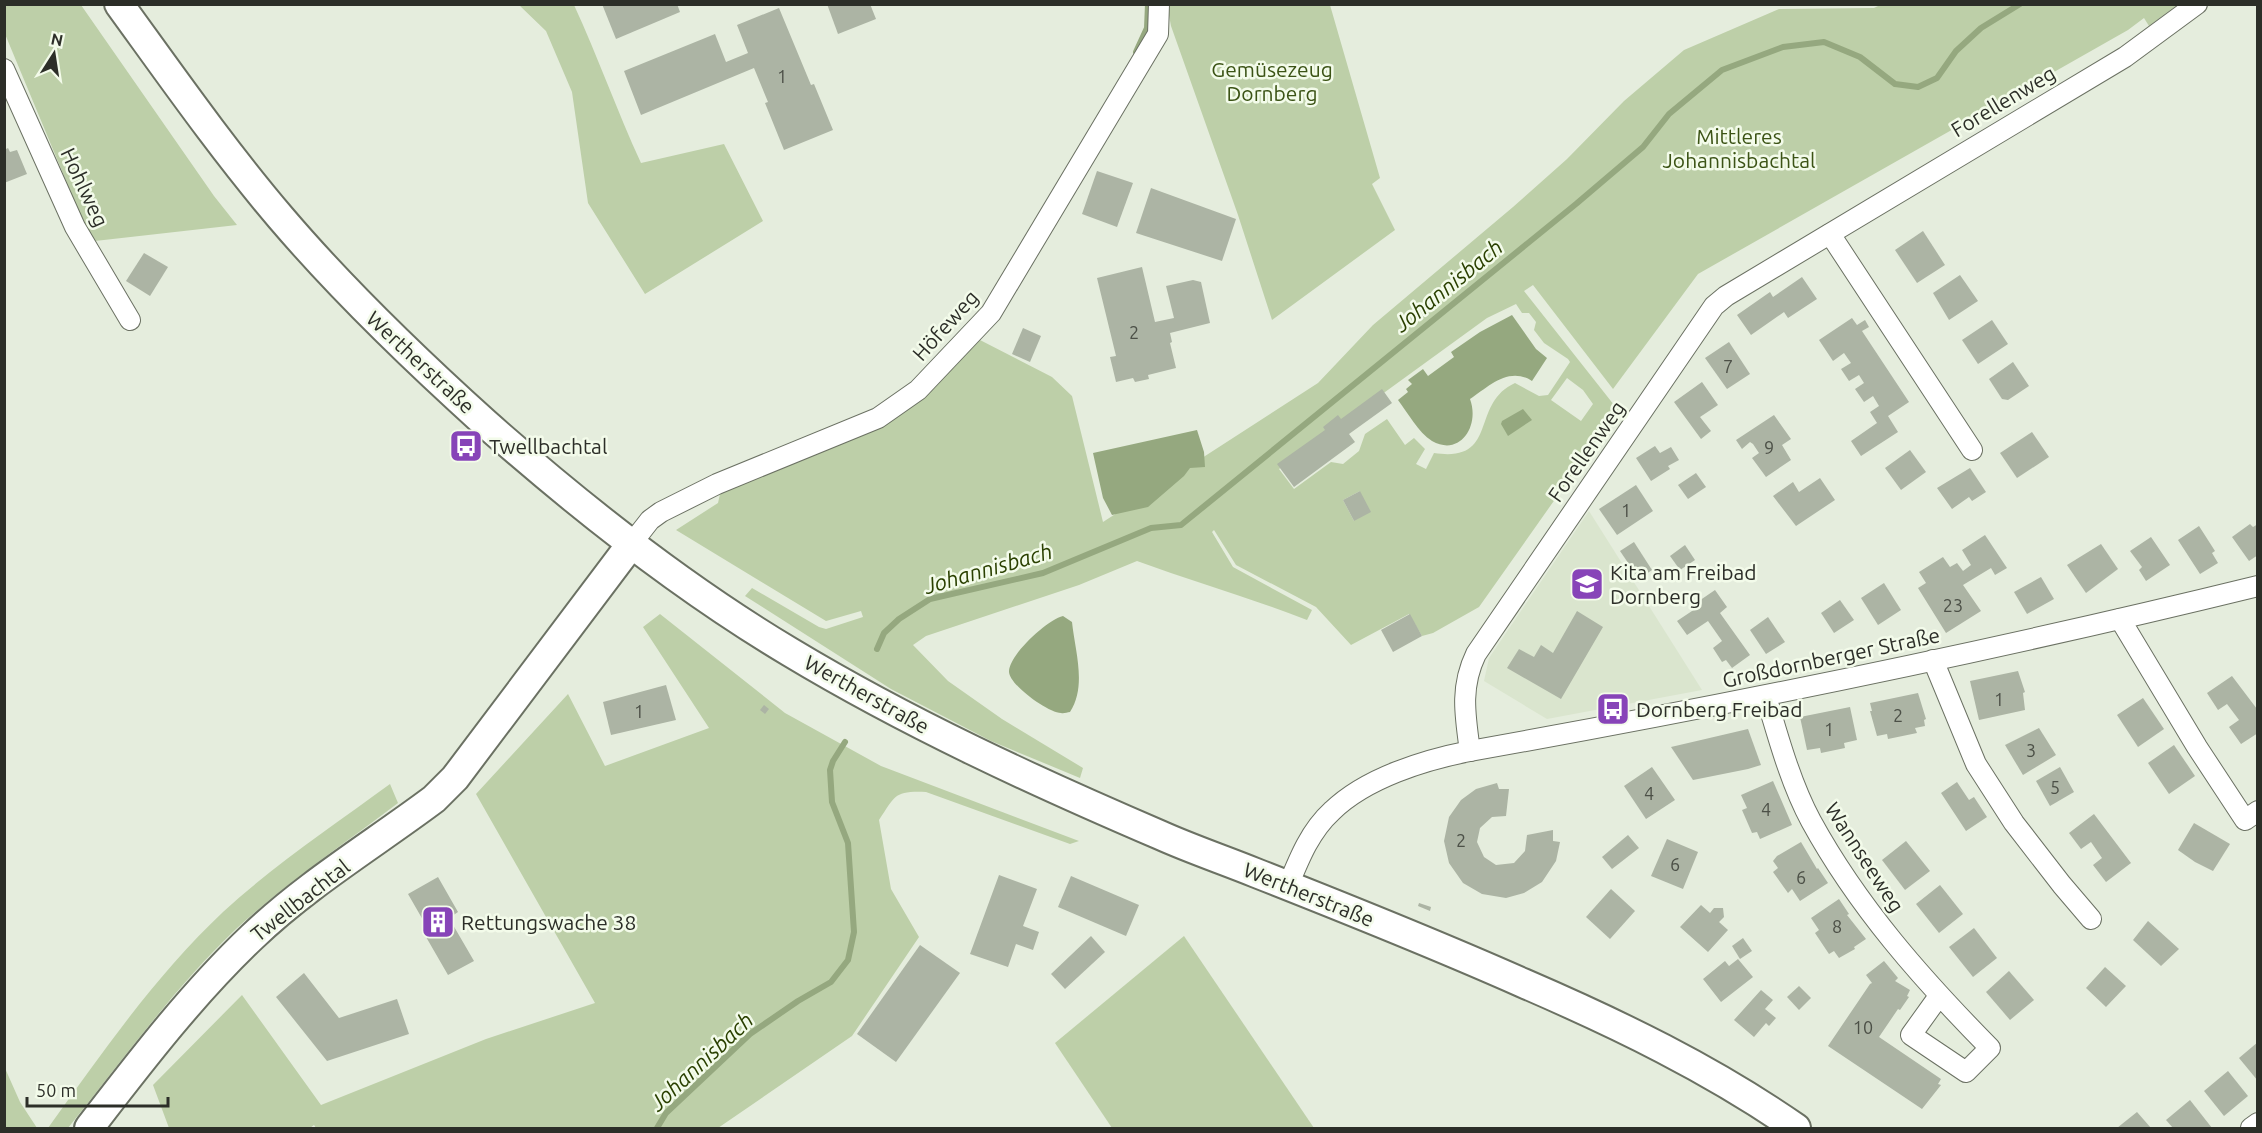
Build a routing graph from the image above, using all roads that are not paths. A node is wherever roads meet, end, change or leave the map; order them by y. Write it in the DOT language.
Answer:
graph roads {
  1 [pos="119,4"];
  2 [pos="1159,4"];
  3 [pos="2197,4"];
  4 [pos="4,69"];
  5 [pos="1830,234"];
  6 [pos="130,320"];
  7 [pos="1972,450"];
  8 [pos="632,543"];
  9 [pos="2258,586"];
  10 [pos="2120,619"];
  11 [pos="1934,660"];
  12 [pos="1766,696"];
  13 [pos="1470,751"];
  14 [pos="2258,812"];
  15 [pos="1288,885"];
  16 [pos="2091,919"];
  17 [pos="1939,996"];
  18 [pos="2258,1123"];
  19 [pos="89,1128"];
  20 [pos="1796,1128"];
  21 [pos="2251,1128"];
  1 -- 8 [label="main road, Wertherstraße"];
  2 -- 8 [label="street, Höfeweg"];
  3 -- 5 [label="street, Forellenweg"];
  4 -- 6 [label="street, Hohlweg"];
  5 -- 7 [label="street"];
  5 -- 13 [label="street, Forellenweg"];
  8 -- 15 [label="main road, Wertherstraße"];
  8 -- 19 [label="main road, Twellbachtal"];
  9 -- 10 [label="street, Großdornberger Straße"];
  10 -- 11 [label="street, Großdornberger Straße"];
  10 -- 14 [label="street"];
  11 -- 12 [label="street, Großdornberger Straße"];
  11 -- 16 [label="street"];
  12 -- 13 [label="street, Großdornberger Straße"];
  12 -- 17 [label="street, Wannseeweg"];
  13 -- 15 [label="street, Großdornberger Straße"];
  15 -- 20 [label="main road, Wertherstraße"];
  18 -- 21 [label="street"];
}
